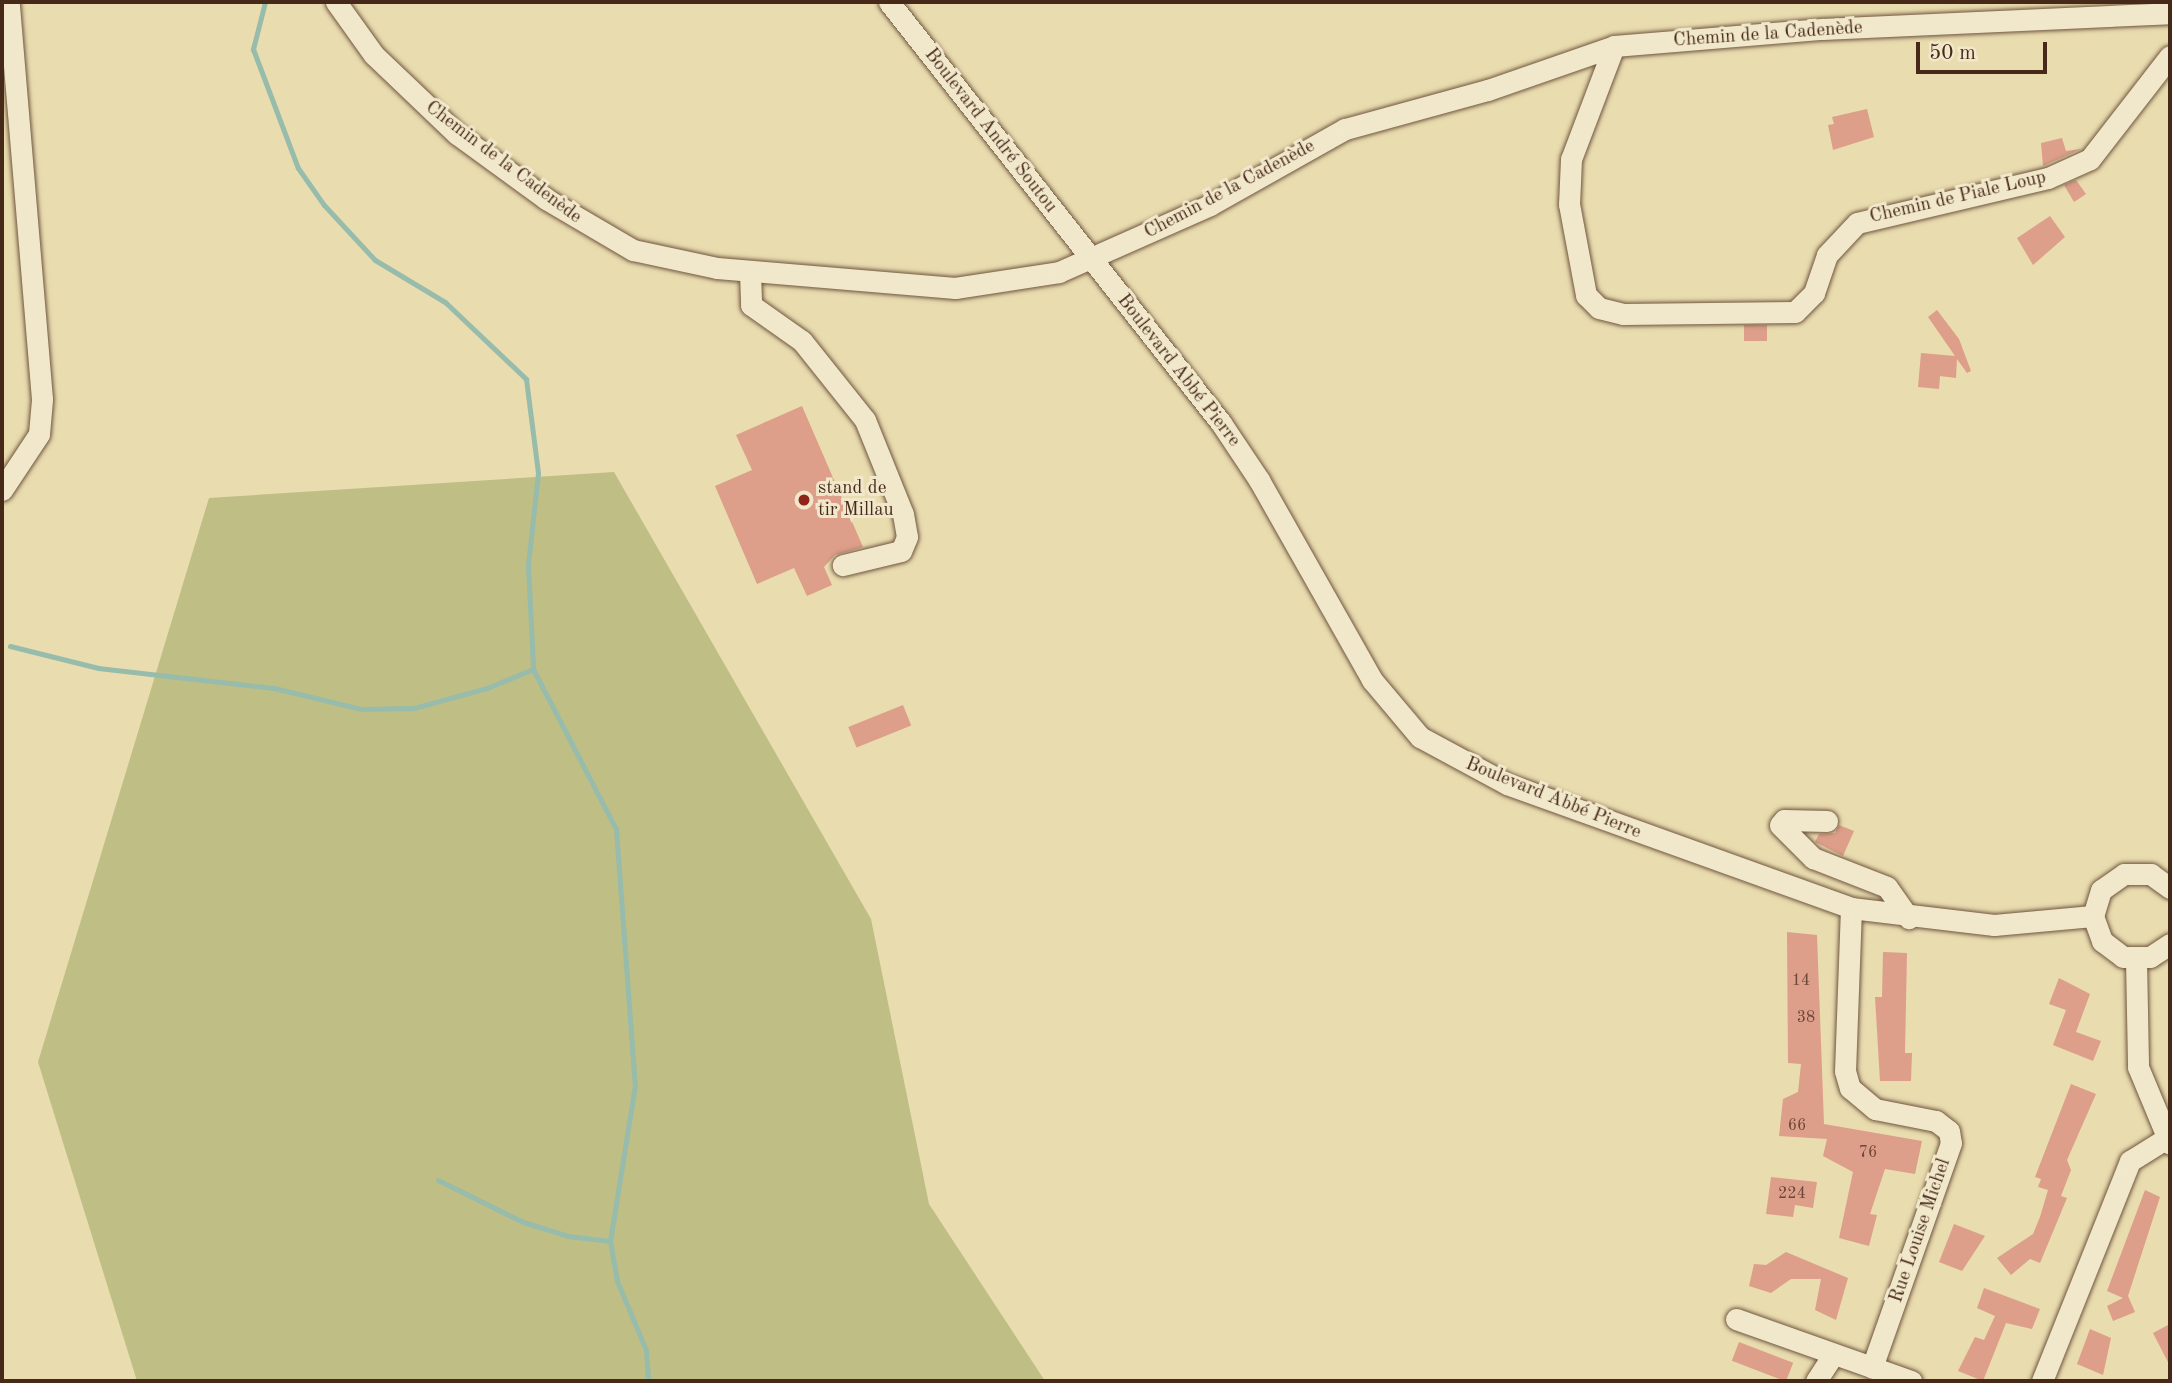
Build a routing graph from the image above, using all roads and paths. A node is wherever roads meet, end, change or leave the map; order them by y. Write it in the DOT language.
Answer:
graph roads {
  1 [pos="9,2"];
  2 [pos="337,2"];
  3 [pos="889,2"];
  4 [pos="2170,13"];
  5 [pos="1614,46"];
  6 [pos="2170,56"];
  7 [pos="1091,260"];
  8 [pos="750,272"];
  9 [pos="2,490"];
  10 [pos="843,565"];
  11 [pos="1827,821"];
  12 [pos="2170,888"];
  13 [pos="1851,908"];
  14 [pos="2093,916"];
  15 [pos="1909,918"];
  16 [pos="2170,943"];
  17 [pos="2136,959"];
  18 [pos="2169,1139"];
  19 [pos="1736,1320"];
  20 [pos="1833,1355"];
  21 [pos="1872,1367"];
  22 [pos="1816,1381"];
  23 [pos="1911,1381"];
  24 [pos="2042,1381"];
  1 -- 9 [label="street"];
  2 -- 8 [label="street, Chemin de la Cadenède"];
  3 -- 7 [label="street, Boulevard André Soutou"];
  4 -- 5 [label="street, Chemin de la Cadenède"];
  5 -- 6 [label="street, Chemin de Piale Loup"];
  5 -- 7 [label="street, Chemin de la Cadenède"];
  7 -- 8 [label="street, Chemin de la Cadenède"];
  7 -- 13 [label="street, Boulevard Abbé Pierre"];
  8 -- 10 [label="street"];
  11 -- 15 [label="street"];
  12 -- 14 [label="street"];
  13 -- 15 [label="street, Boulevard Abbé Pierre"];
  13 -- 21 [label="street, Rue Louise Michel"];
  14 -- 15 [label="street, Boulevard Abbé Pierre"];
  14 -- 17 [label="street"];
  16 -- 17 [label="street"];
  17 -- 18 [label="street"];
  18 -- 24 [label="street"];
  19 -- 20 [label="street"];
  20 -- 21 [label="street"];
  20 -- 22 [label="street"];
  21 -- 23 [label="street"];
}
